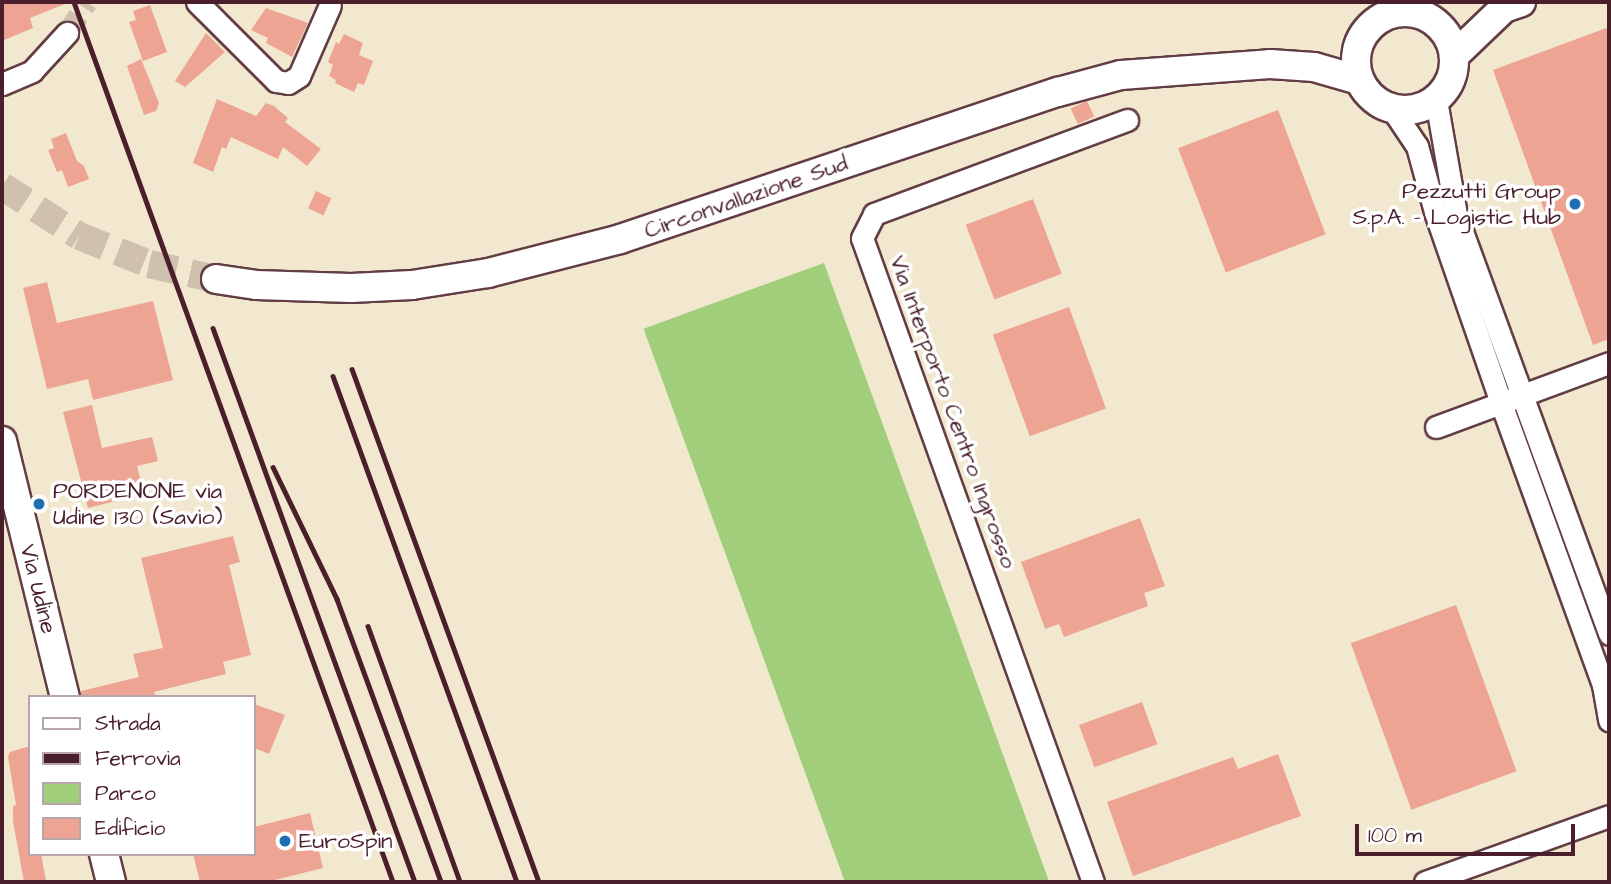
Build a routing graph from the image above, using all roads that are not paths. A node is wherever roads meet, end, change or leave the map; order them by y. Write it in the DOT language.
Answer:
graph roads {
  1 [pos="197,2"];
  2 [pos="330,5"];
  3 [pos="1512,5"];
  4 [pos="1438,25"];
  5 [pos="67,33"];
  6 [pos="1359,41"];
  7 [pos="1454,56"];
  8 [pos="1270,64"];
  9 [pos="1359,80"];
  10 [pos="2,84"];
  11 [pos="1436,100"];
  12 [pos="1392,109"];
  13 [pos="1127,120"];
  14 [pos="216,279"];
  15 [pos="1609,363"];
  16 [pos="1522,394"];
  17 [pos="1501,403"];
  18 [pos="1436,427"];
  19 [pos="2,441"];
  20 [pos="1609,634"];
  21 [pos="65,695"];
  22 [pos="1609,720"];
  23 [pos="1609,816"];
  24 [pos="104,856"];
  25 [pos="111,882"];
  26 [pos="1093,882"];
  27 [pos="1425,882"];
  1 -- 2 [label="street"];
  3 -- 4 [label="main road"];
  3 -- 7 [label="main road"];
  4 -- 6 [label="main road"];
  4 -- 7 [label="main road"];
  5 -- 10 [label="street"];
  6 -- 8 [label="main road"];
  6 -- 9 [label="main road"];
  7 -- 11 [label="main road"];
  8 -- 9 [label="main road"];
  8 -- 14 [label="main road, Circonvallazione Sud"];
  9 -- 12 [label="main road"];
  11 -- 12 [label="main road"];
  11 -- 16 [label="street"];
  12 -- 17 [label="street"];
  13 -- 26 [label="street, Via Interporto Centro Ingrosso"];
  15 -- 16 [label="street"];
  16 -- 17 [label="street"];
  16 -- 20 [label="street"];
  17 -- 18 [label="street"];
  17 -- 22 [label="street"];
  19 -- 21 [label="main road, Via Udine"];
  23 -- 27 [label="street"];
  24 -- 25 [label="main road"];
}
